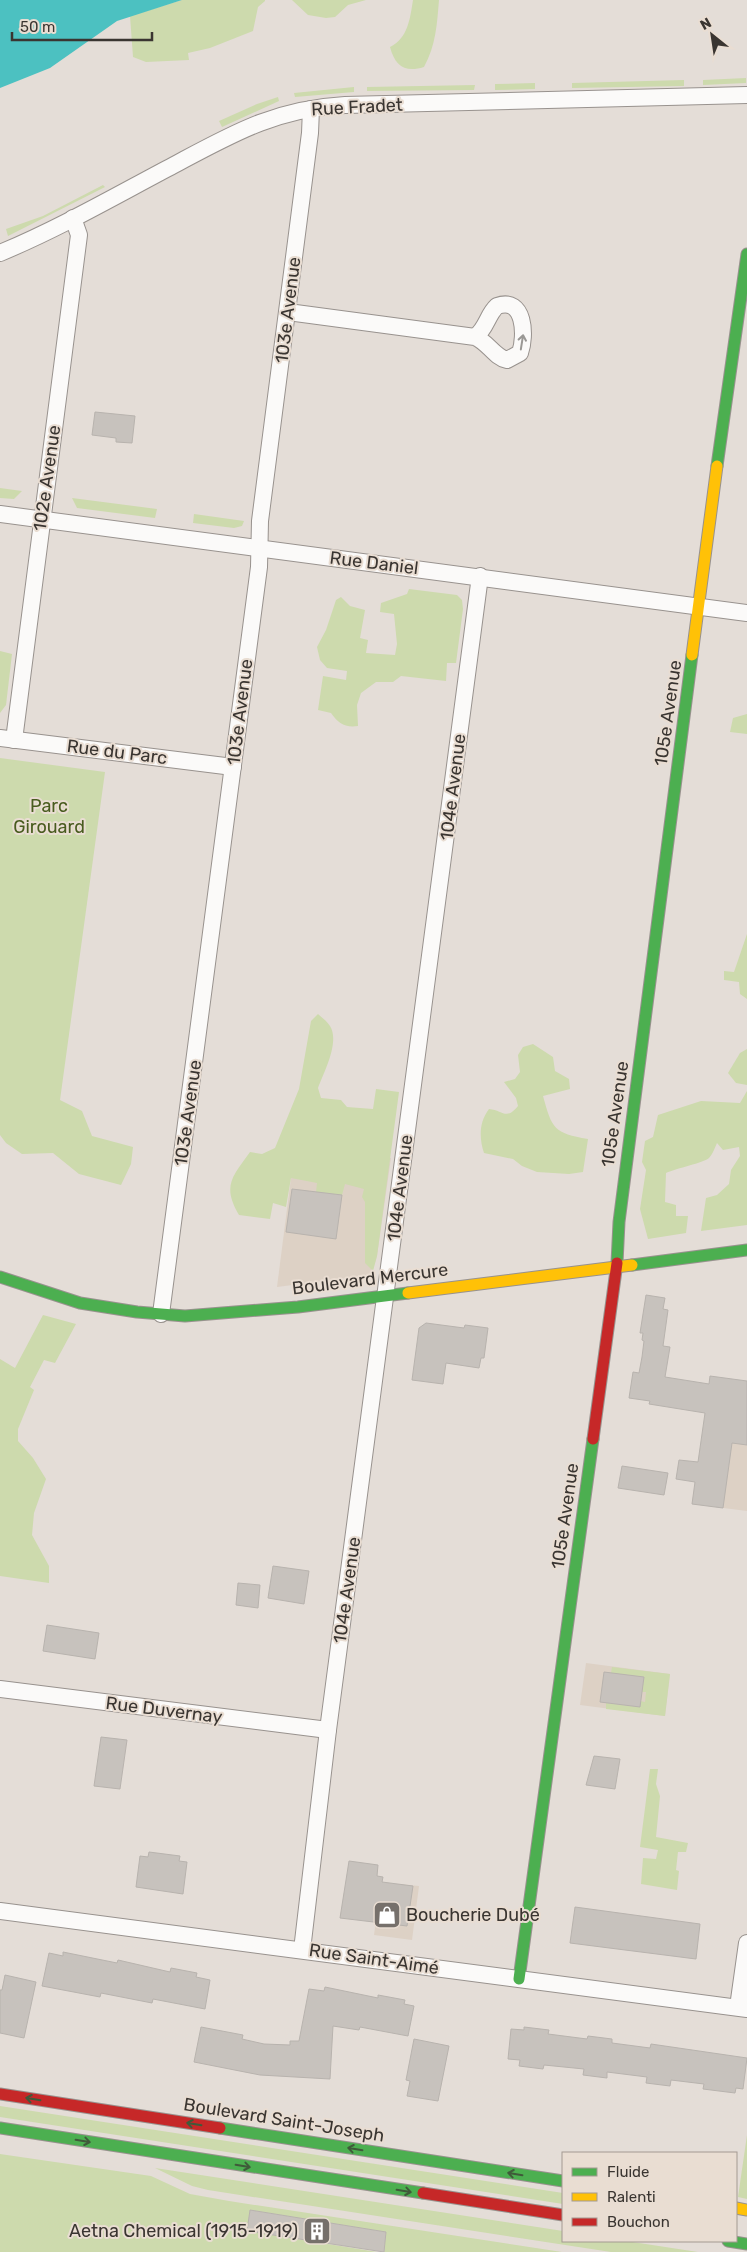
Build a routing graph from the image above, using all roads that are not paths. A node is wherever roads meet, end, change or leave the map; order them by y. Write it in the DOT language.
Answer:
graph roads {
  1 [pos="747,95"];
  2 [pos="311,109"];
  3 [pos="73,218"];
  4 [pos="0,252"];
  5 [pos="747,254"];
  6 [pos="288,312"];
  7 [pos="475,337"];
  8 [pos="0,514"];
  9 [pos="42,520"];
  10 [pos="260,549"];
  11 [pos="480,576"];
  12 [pos="700,606"];
  13 [pos="747,612"];
  14 [pos="7,739"];
  15 [pos="233,767"];
  16 [pos="747,1250"];
  17 [pos="617,1267"];
  18 [pos="0,1277"];
  19 [pos="386,1296"];
  20 [pos="161,1314"];
  21 [pos="0,1689"];
  22 [pos="328,1730"];
  23 [pos="0,1910"];
  24 [pos="747,1943"];
  25 [pos="302,1950"];
  26 [pos="519,1979"];
  27 [pos="743,2008"];
  28 [pos="0,2094"];
  29 [pos="0,2128"];
  30 [pos="562,2181"];
  31 [pos="562,2215"];
  32 [pos="734,2242"];
  33 [pos="747,2244"];
  1 -- 2 [label="street, Rue Fradet"];
  2 -- 3 [label="street, Rue Fradet"];
  2 -- 6 [label="street, 103e Avenue"];
  3 -- 4 [label="street, Rue Fradet"];
  3 -- 9 [label="street, 102e Avenue"];
  5 -- 12 [label="street, 105e Avenue"];
  6 -- 7 [label="street"];
  6 -- 10 [label="street, 103e Avenue"];
  8 -- 9 [label="street, Rue Daniel"];
  9 -- 10 [label="street, Rue Daniel"];
  9 -- 14 [label="street, 102e Avenue"];
  10 -- 11 [label="street, Rue Daniel"];
  10 -- 15 [label="street, 103e Avenue"];
  11 -- 12 [label="street, Rue Daniel"];
  11 -- 19 [label="street, 104e Avenue"];
  12 -- 13 [label="street, Rue Daniel"];
  12 -- 17 [label="street, 105e Avenue"];
  14 -- 15 [label="street, Rue du Parc"];
  15 -- 20 [label="street, 103e Avenue"];
  16 -- 17 [label="street, Boulevard Mercure"];
  17 -- 19 [label="street, Boulevard Mercure"];
  17 -- 26 [label="street, 105e Avenue"];
  18 -- 20 [label="street, Boulevard Mercure"];
  19 -- 20 [label="street, Boulevard Mercure"];
  19 -- 22 [label="street, 104e Avenue"];
  21 -- 22 [label="street, Rue Duvernay"];
  22 -- 25 [label="street, 104e Avenue"];
  23 -- 25 [label="street, Rue Saint-Aimé"];
  24 -- 27 [label="street"];
  25 -- 26 [label="street, Rue Saint-Aimé"];
  26 -- 27 [label="street, Rue Saint-Aimé"];
  30 -- 28 [label="street, Boulevard Saint-Joseph, one-way"];
  29 -- 31 [label="street, one-way"];
  32 -- 33 [label="street"];
}
